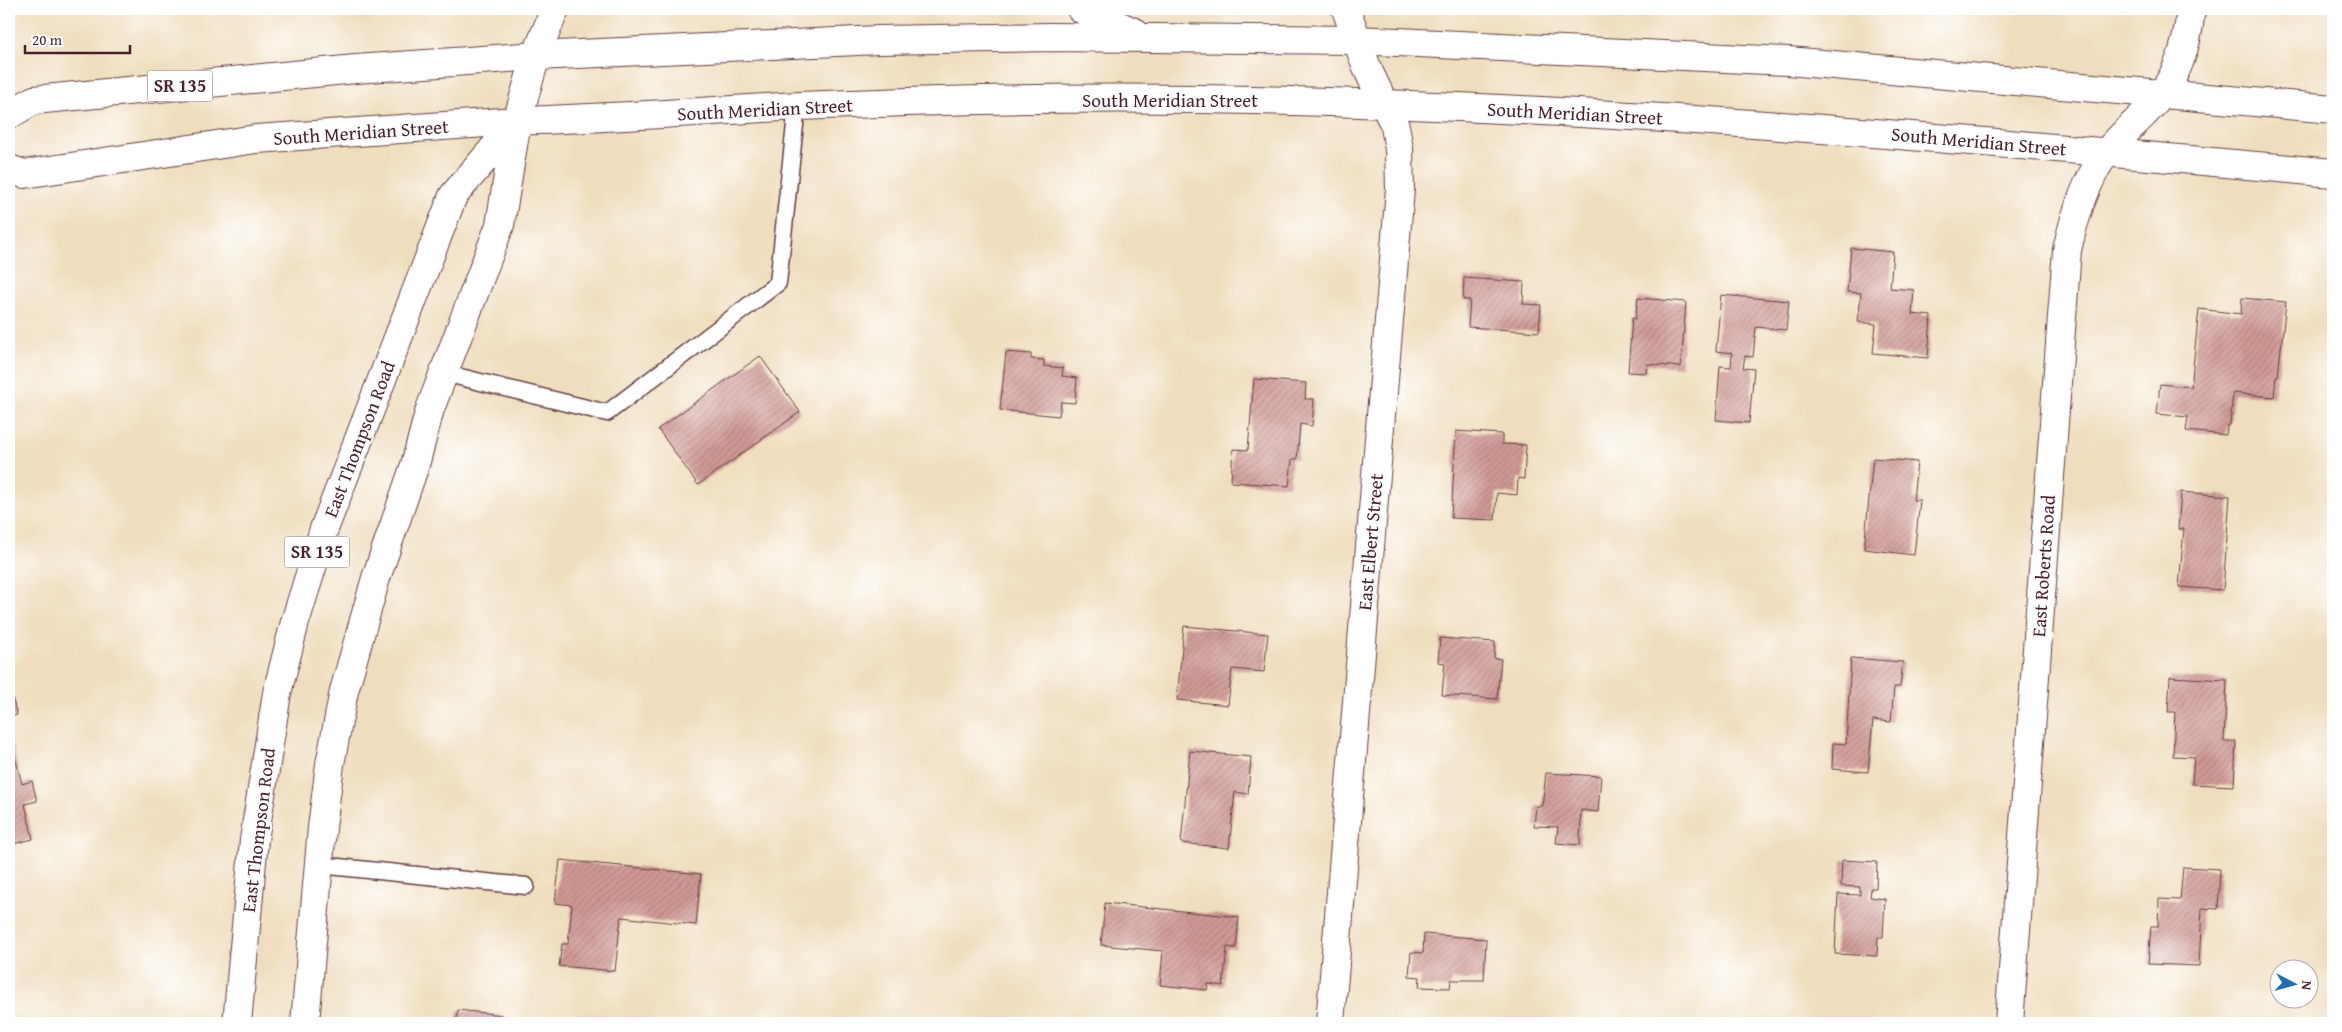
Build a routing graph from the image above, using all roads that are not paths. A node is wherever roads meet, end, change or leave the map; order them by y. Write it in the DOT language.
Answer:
graph roads {
  1 [pos="555,9"];
  2 [pos="1081,9"];
  3 [pos="1346,9"];
  4 [pos="2191,9"];
  5 [pos="1144,37"];
  6 [pos="1356,40"];
  7 [pos="536,56"];
  8 [pos="2162,93"];
  9 [pos="1386,104"];
  10 [pos="797,106"];
  11 [pos="2333,109"];
  12 [pos="9,115"];
  13 [pos="517,121"];
  14 [pos="2108,152"];
  15 [pos="9,169"];
  16 [pos="2333,174"];
  17 [pos="444,373"];
  18 [pos="319,866"];
  19 [pos="526,886"];
  20 [pos="237,1023"];
  21 [pos="305,1023"];
  22 [pos="1330,1023"];
  23 [pos="2009,1023"];
  1 -- 7 [label="main road, East Thompson Road"];
  2 -- 5 [label="main road"];
  3 -- 6 [label="main road, East Elbert Street"];
  4 -- 8 [label="main road, East Roberts Road"];
  5 -- 6 [label="main road"];
  5 -- 7 [label="main road"];
  6 -- 8 [label="main road"];
  6 -- 9 [label="main road, East Elbert Street"];
  7 -- 12 [label="main road, SR 135"];
  7 -- 13 [label="main road, East Thompson Road / SR 135"];
  8 -- 11 [label="main road"];
  8 -- 14 [label="main road, East Roberts Road"];
  9 -- 10 [label="main road, South Meridian Street"];
  9 -- 14 [label="main road, South Meridian Street"];
  9 -- 22 [label="main road, East Elbert Street"];
  10 -- 13 [label="main road, South Meridian Street"];
  10 -- 17 [label="lane"];
  13 -- 15 [label="main road, South Meridian Street"];
  13 -- 17 [label="main road, East Thompson Road / SR 135"];
  13 -- 20 [label="main road, East Thompson Road / SR 135"];
  14 -- 16 [label="main road, South Meridian Street"];
  14 -- 23 [label="main road, East Roberts Road"];
  17 -- 18 [label="main road, East Thompson Road / SR 135"];
  18 -- 19 [label="lane"];
  18 -- 21 [label="main road, East Thompson Road / SR 135"];
}
